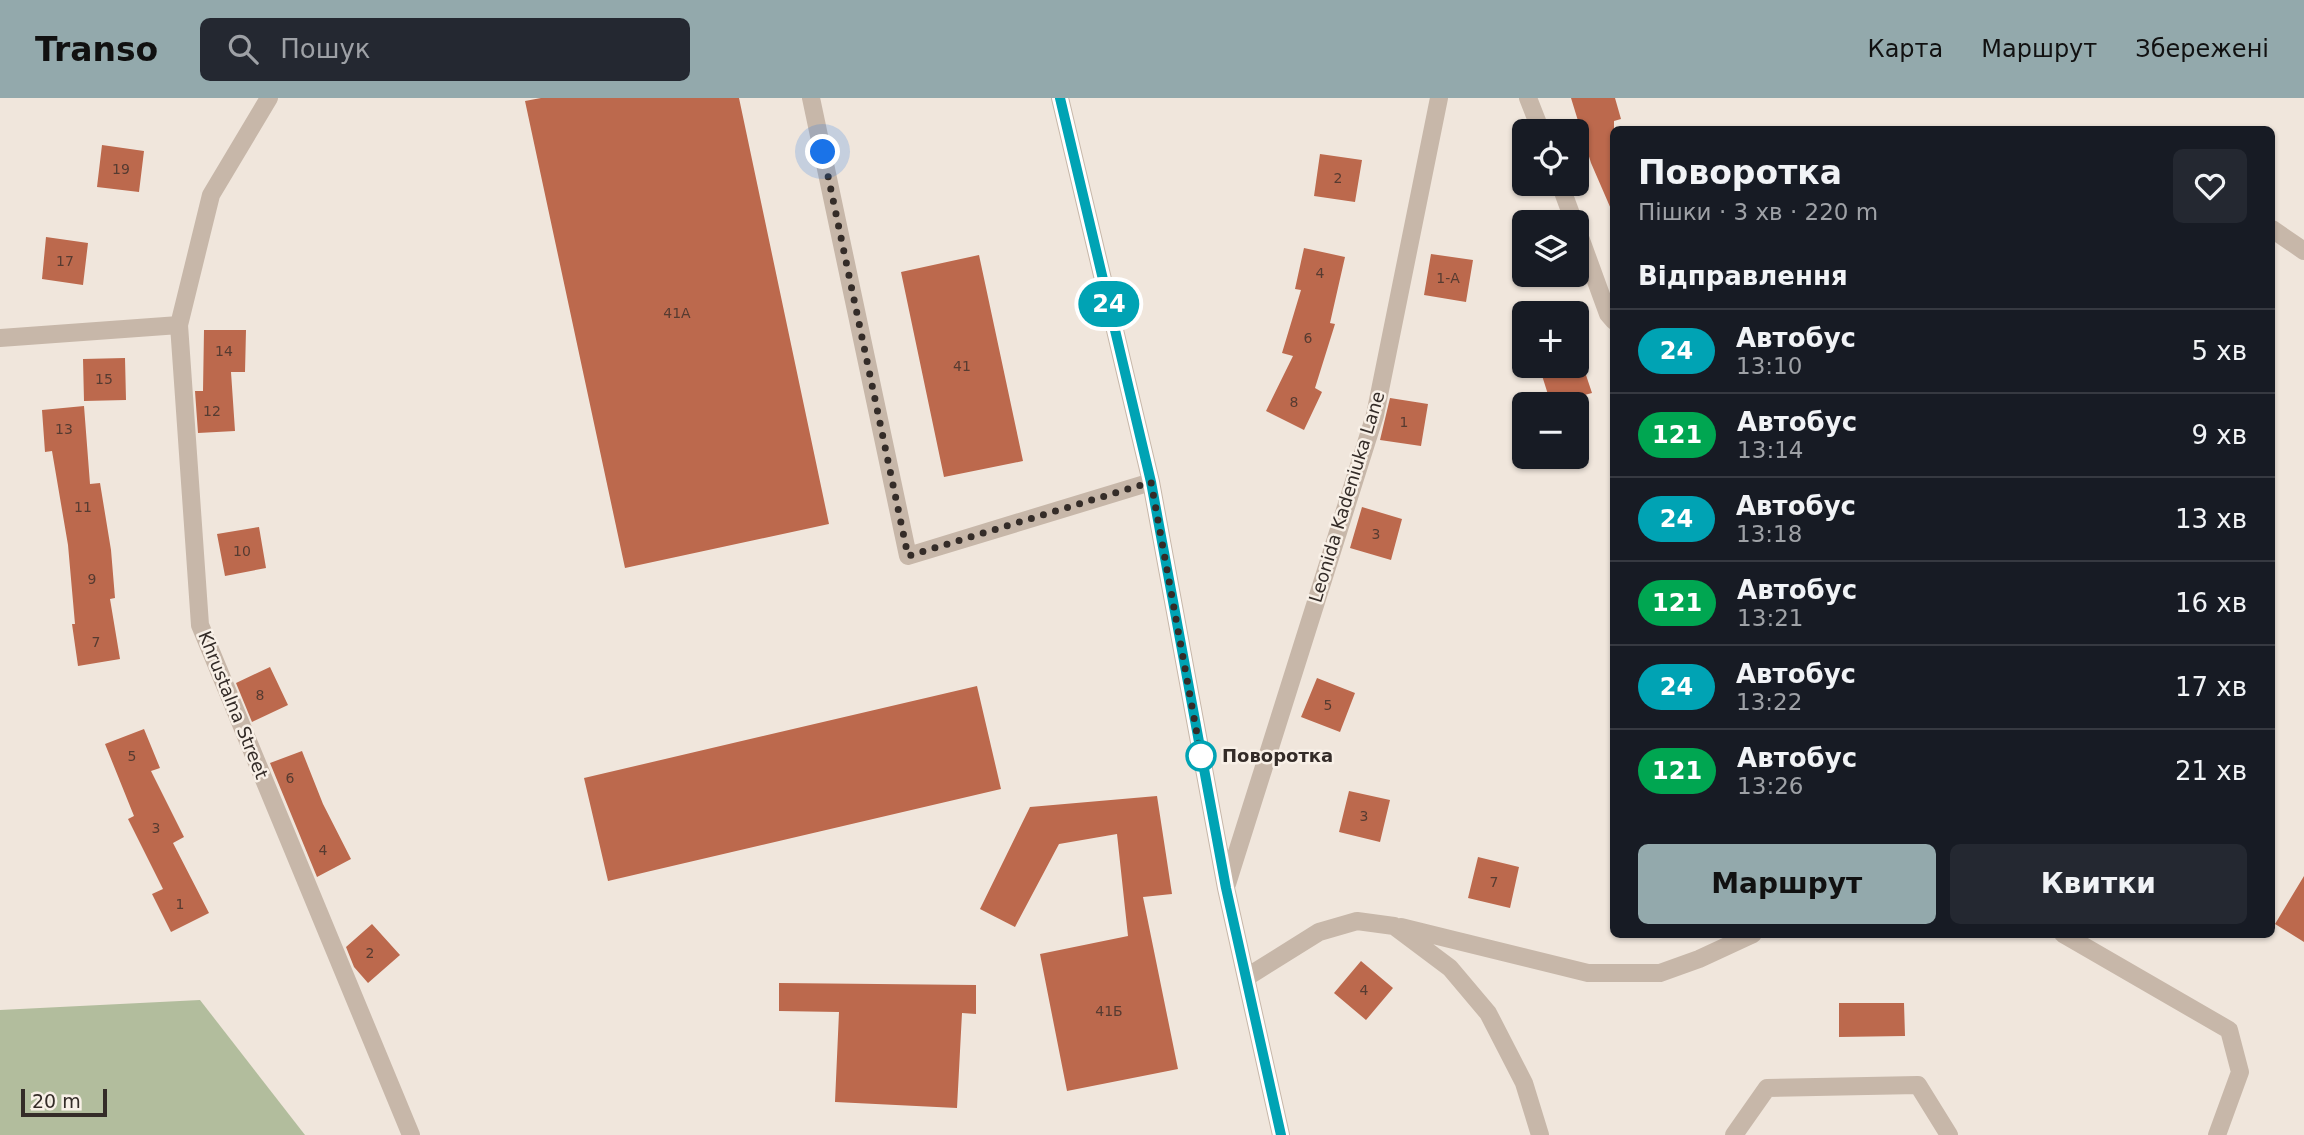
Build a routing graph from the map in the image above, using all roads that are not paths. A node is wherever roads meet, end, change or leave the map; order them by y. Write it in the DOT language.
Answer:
graph roads {
  1 [pos="269,98"];
  2 [pos="811,98"];
  3 [pos="1060,98"];
  4 [pos="1439,98"];
  5 [pos="1528,98"];
  6 [pos="1536,119"];
  7 [pos="2275,231"];
  8 [pos="2304,251"];
  9 [pos="1589,262"];
  10 [pos="1610,316"];
  11 [pos="179,325"];
  12 [pos="0,338"];
  13 [pos="1151,482"];
  14 [pos="1226,888"];
  15 [pos="1394,926"];
  16 [pos="1744,938"];
  17 [pos="2070,938"];
  18 [pos="1247,977"];
  19 [pos="411,1135"];
  20 [pos="1281,1135"];
  21 [pos="1540,1135"];
  22 [pos="1734,1135"];
  23 [pos="1949,1135"];
  24 [pos="2217,1135"];
  1 -- 11 [label="street, Khrustalna Street"];
  2 -- 13 [label="street"];
  3 -- 13 [label="street"];
  4 -- 14 [label="street, Leonida Kadeniuka Lane"];
  5 -- 6 [label="street"];
  7 -- 8 [label="street"];
  9 -- 10 [label="street"];
  11 -- 12 [label="street"];
  11 -- 19 [label="street, Khrustalna Street"];
  13 -- 14 [label="street"];
  14 -- 18 [label="street"];
  15 -- 16 [label="street"];
  15 -- 18 [label="street"];
  15 -- 21 [label="street"];
  17 -- 24 [label="street"];
  18 -- 20 [label="street"];
  22 -- 23 [label="street"];
}
